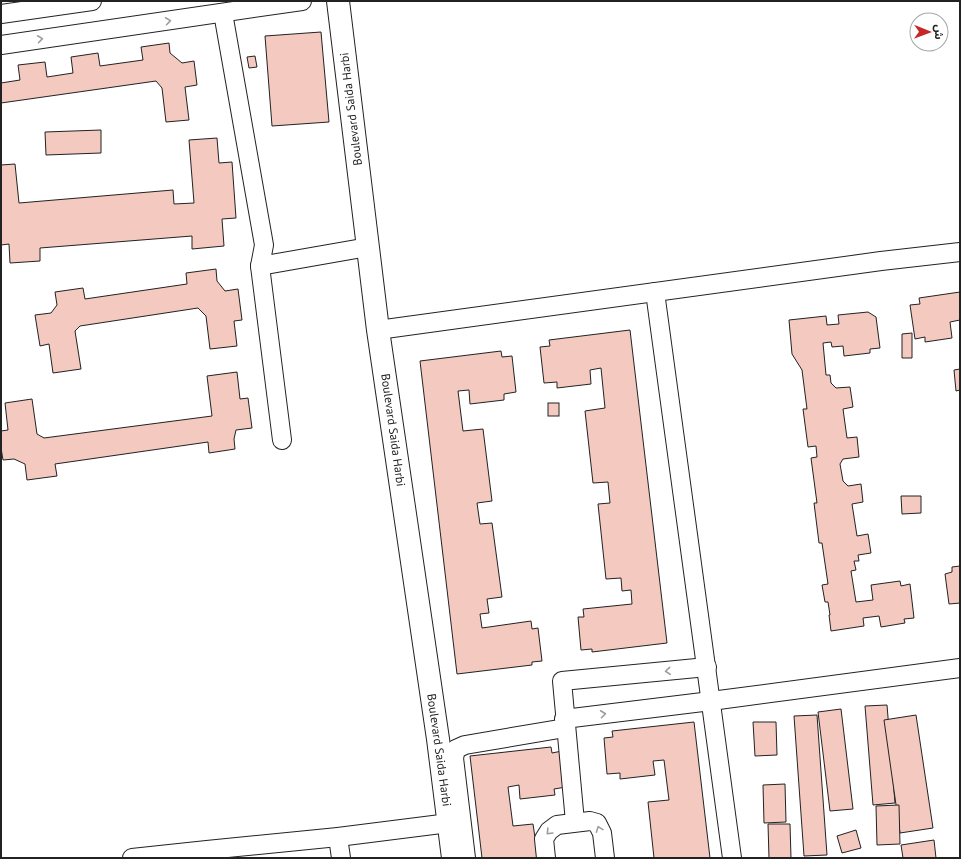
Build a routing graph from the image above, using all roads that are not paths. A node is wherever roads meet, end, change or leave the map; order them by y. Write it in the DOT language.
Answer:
graph roads {
  1 [pos="92,1"];
  2 [pos="302,1"];
  3 [pos="338,1"];
  4 [pos="223,13"];
  5 [pos="1,14"];
  6 [pos="1,45"];
  7 [pos="368,247"];
  8 [pos="960,252"];
  9 [pos="260,266"];
  10 [pos="655,292"];
  11 [pos="378,330"];
  12 [pos="282,440"];
  13 [pos="707,667"];
  14 [pos="960,668"];
  15 [pos="711,701"];
  16 [pos="565,724"];
  17 [pos="575,822"];
  18 [pos="449,823"];
  19 [pos="338,837"];
  20 [pos="207,854"];
  21 [pos="132,858"];
  22 [pos="341,858"];
  23 [pos="453,858"];
  24 [pos="466,858"];
  25 [pos="546,858"];
  26 [pos="605,858"];
  27 [pos="732,858"];
  1 -- 5 [label="street"];
  2 -- 4 [label="street"];
  3 -- 7 [label="street, Boulevard Saida Harbi"];
  6 -- 4 [label="street, one-way"];
  4 -- 9 [label="street"];
  7 -- 9 [label="street"];
  7 -- 11 [label="street, Boulevard Saida Harbi"];
  8 -- 10 [label="street"];
  9 -- 12 [label="street"];
  10 -- 11 [label="street"];
  10 -- 13 [label="street"];
  11 -- 18 [label="street, Boulevard Saida Harbi"];
  13 -- 15 [label="street"];
  13 -- 16 [label="street, one-way"];
  14 -- 15 [label="street"];
  16 -- 15 [label="street, one-way"];
  15 -- 27 [label="street"];
  16 -- 17 [label="street"];
  16 -- 24 [label="street"];
  17 -- 25 [label="street, one-way"];
  26 -- 17 [label="street, one-way"];
  18 -- 19 [label="street"];
  18 -- 23 [label="street, Boulevard Saida Harbi"];
  19 -- 20 [label="street"];
  19 -- 22 [label="street"];
  20 -- 21 [label="street"];
}
